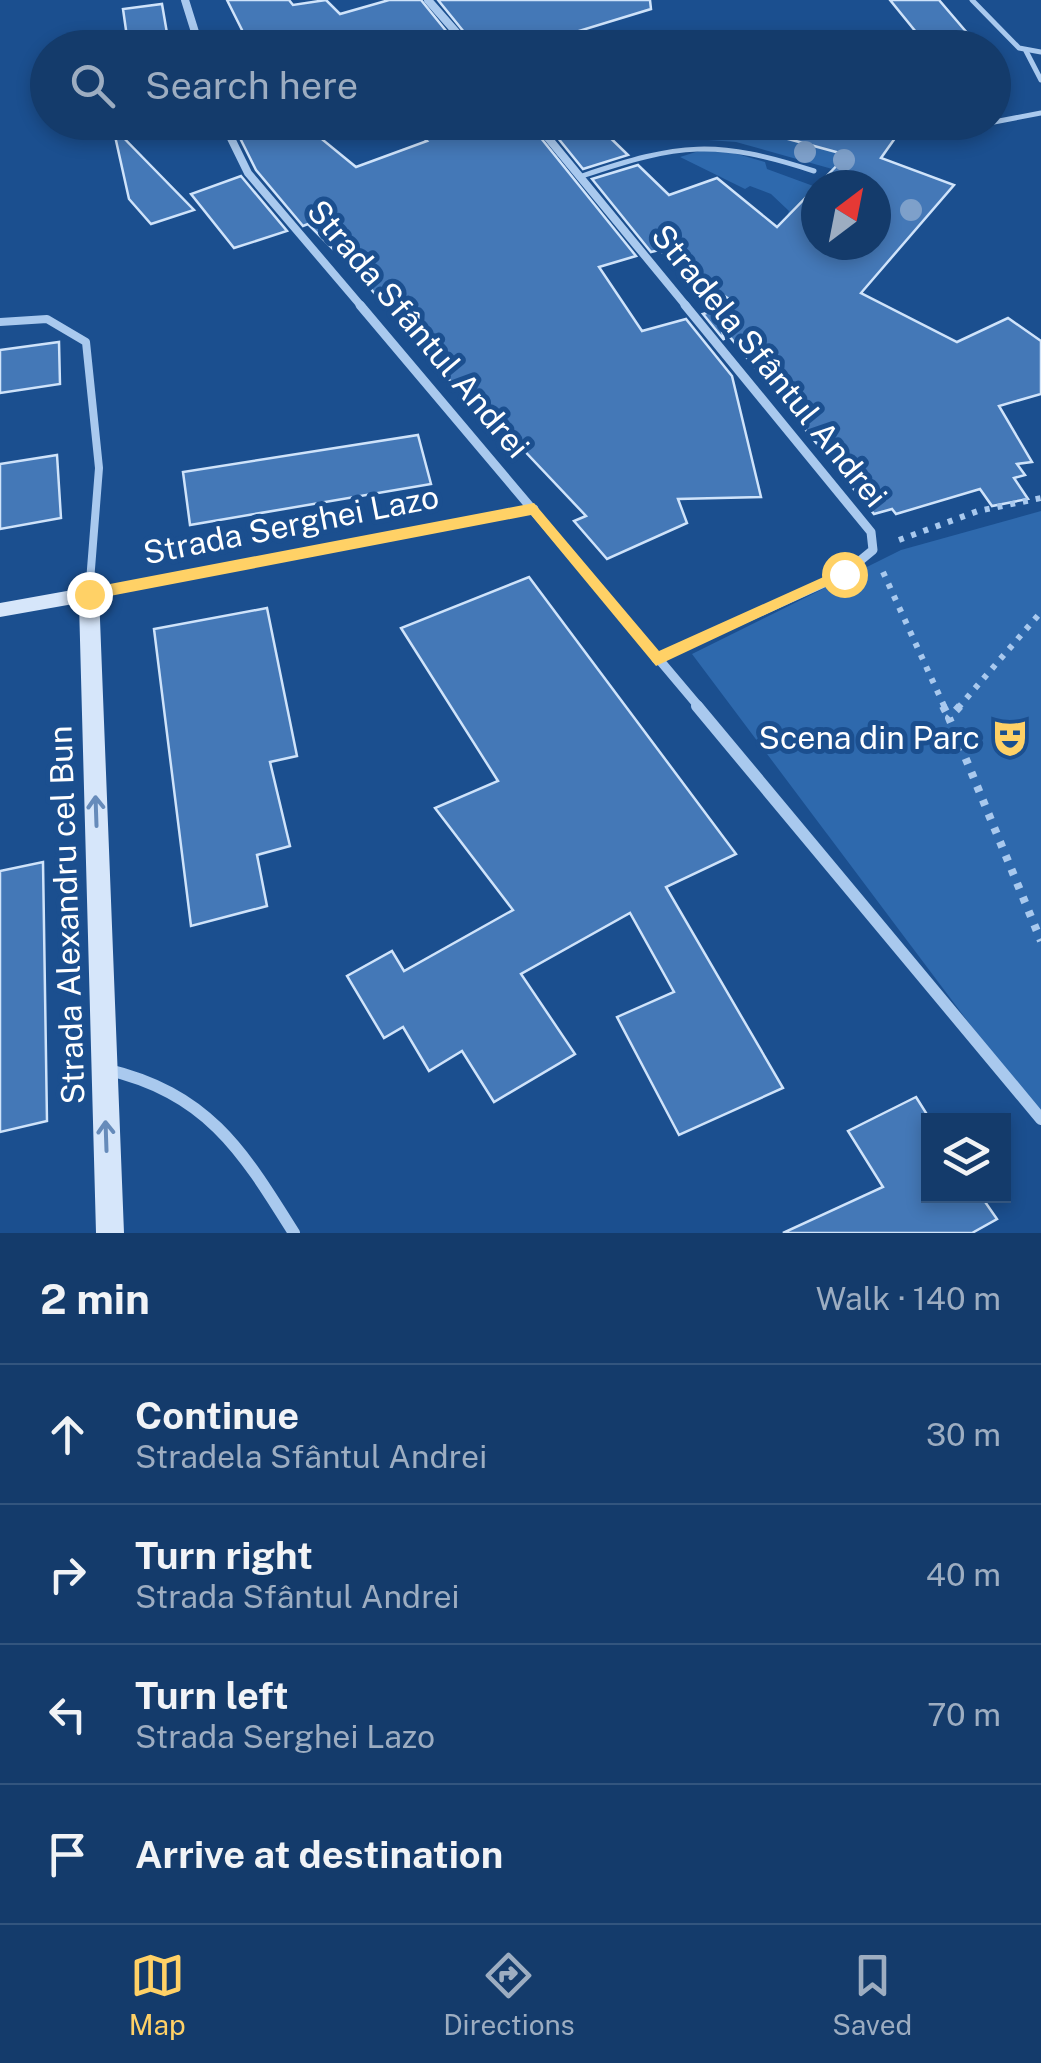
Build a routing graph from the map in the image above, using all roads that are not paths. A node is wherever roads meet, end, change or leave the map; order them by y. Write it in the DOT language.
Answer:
graph roads {
  1 [pos="185,0"];
  2 [pos="428,0"];
  3 [pos="972,0"];
  4 [pos="194,30"];
  5 [pos="454,30"];
  6 [pos="1004,30"];
  7 [pos="1011,36"];
  8 [pos="1026,50"];
  9 [pos="1041,52"];
  10 [pos="1041,80"];
  11 [pos="1041,113"];
  12 [pos="1011,119"];
  13 [pos="232,140"];
  14 [pos="551,140"];
  15 [pos="811,170"];
  16 [pos="582,176"];
  17 [pos="0,322"];
  18 [pos="534,509"];
  19 [pos="89,594"];
  20 [pos="0,610"];
  21 [pos="656,659"];
  22 [pos="104,1069"];
  23 [pos="1041,1120"];
  24 [pos="110,1233"];
  25 [pos="294,1233"];
  1 -- 4 [label="street"];
  2 -- 5 [label="street"];
  3 -- 6 [label="lane"];
  7 -- 8 [label="lane"];
  8 -- 9 [label="lane"];
  8 -- 10 [label="lane"];
  11 -- 12 [label="lane"];
  13 -- 18 [label="street, Strada Sfântul Andrei"];
  14 -- 16 [label="street, Stradela Sfântul Andrei"];
  15 -- 16 [label="lane"];
  16 -- 21 [label="street, Stradela Sfântul Andrei"];
  17 -- 19 [label="lane"];
  18 -- 19 [label="street, Strada Serghei Lazo"];
  18 -- 21 [label="street, Strada Sfântul Andrei"];
  19 -- 20 [label="main road, Strada Serghei Lazo"];
  22 -- 19 [label="main road, Strada Alexandru cel Bun, one-way"];
  21 -- 23 [label="street, Strada Sfântul Andrei"];
  24 -- 22 [label="main road, Strada Alexandru cel Bun, one-way"];
  22 -- 25 [label="street"];
}
